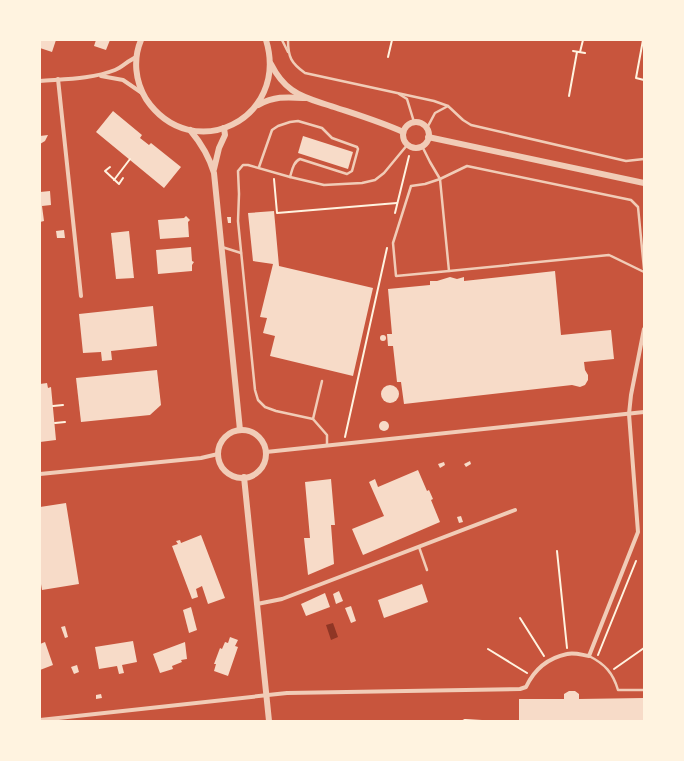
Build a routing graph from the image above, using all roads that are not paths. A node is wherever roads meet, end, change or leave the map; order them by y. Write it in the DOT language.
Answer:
graph roads {
  1 [pos="141,40"];
  2 [pos="266,40"];
  3 [pos="282,40"];
  4 [pos="288,40"];
  5 [pos="289,55"];
  6 [pos="136,57"];
  7 [pos="270,64"];
  8 [pos="98,75"];
  9 [pos="58,79"];
  10 [pos="40,81"];
  11 [pos="142,93"];
  12 [pos="399,93"];
  13 [pos="308,99"];
  14 [pos="448,106"];
  15 [pos="256,107"];
  16 [pos="414,122"];
  17 [pos="224,128"];
  18 [pos="427,128"];
  19 [pos="190,130"];
  20 [pos="403,132"];
  21 [pos="428,138"];
  22 [pos="408,144"];
  23 [pos="422,146"];
  24 [pos="644,159"];
  25 [pos="259,167"];
  26 [pos="214,173"];
  27 [pos="290,177"];
  28 [pos="440,179"];
  29 [pos="644,183"];
  30 [pos="221,246"];
  31 [pos="241,253"];
  32 [pos="644,269"];
  33 [pos="449,271"];
  34 [pos="644,272"];
  35 [pos="81,296"];
  36 [pos="644,329"];
  37 [pos="322,381"];
  38 [pos="644,412"];
  39 [pos="629,414"];
  40 [pos="313,419"];
  41 [pos="240,430"];
  42 [pos="327,445"];
  43 [pos="266,452"];
  44 [pos="218,454"];
  45 [pos="40,474"];
  46 [pos="244,477"];
  47 [pos="516,510"];
  48 [pos="419,547"];
  49 [pos="427,570"];
  50 [pos="257,604"];
  51 [pos="589,656"];
  52 [pos="644,690"];
  53 [pos="266,695"];
  54 [pos="40,720"];
  55 [pos="269,721"];
  1 -- 6 [label="street"];
  2 -- 7 [label="street"];
  3 -- 5 [label="lane"];
  4 -- 5 [label="lane"];
  5 -- 12 [label="lane"];
  6 -- 8 [label="street"];
  6 -- 11 [label="street"];
  7 -- 13 [label="street"];
  7 -- 15 [label="street"];
  8 -- 9 [label="street"];
  8 -- 11 [label="street"];
  9 -- 10 [label="street"];
  9 -- 35 [label="street"];
  11 -- 19 [label="street"];
  12 -- 14 [label="lane"];
  12 -- 16 [label="lane"];
  13 -- 15 [label="street"];
  13 -- 20 [label="street"];
  14 -- 18 [label="lane"];
  14 -- 24 [label="lane"];
  15 -- 17 [label="street"];
  16 -- 18 [label="street"];
  16 -- 20 [label="street"];
  17 -- 19 [label="street"];
  17 -- 26 [label="street"];
  18 -- 21 [label="street"];
  19 -- 26 [label="street"];
  20 -- 22 [label="street"];
  21 -- 23 [label="street"];
  21 -- 29 [label="street"];
  22 -- 23 [label="street"];
  22 -- 27 [label="lane"];
  23 -- 28 [label="lane"];
  25 -- 27 [label="lane"];
  25 -- 27 [label="lane"];
  25 -- 31 [label="lane"];
  26 -- 30 [label="street"];
  28 -- 32 [label="lane"];
  28 -- 33 [label="lane"];
  28 -- 33 [label="lane"];
  30 -- 31 [label="lane"];
  30 -- 41 [label="street"];
  31 -- 40 [label="lane"];
  33 -- 34 [label="lane"];
  36 -- 39 [label="street"];
  37 -- 40 [label="lane"];
  38 -- 39 [label="street"];
  39 -- 42 [label="street"];
  39 -- 51 [label="street"];
  40 -- 42 [label="lane"];
  41 -- 43 [label="street"];
  41 -- 44 [label="street"];
  42 -- 43 [label="street"];
  43 -- 46 [label="street"];
  44 -- 45 [label="street"];
  44 -- 46 [label="street"];
  46 -- 50 [label="street"];
  47 -- 48 [label="street"];
  48 -- 49 [label="lane"];
  48 -- 50 [label="street"];
  50 -- 53 [label="street"];
  51 -- 52 [label="lane"];
  51 -- 53 [label="street"];
  53 -- 54 [label="street"];
  53 -- 55 [label="street"];
}
